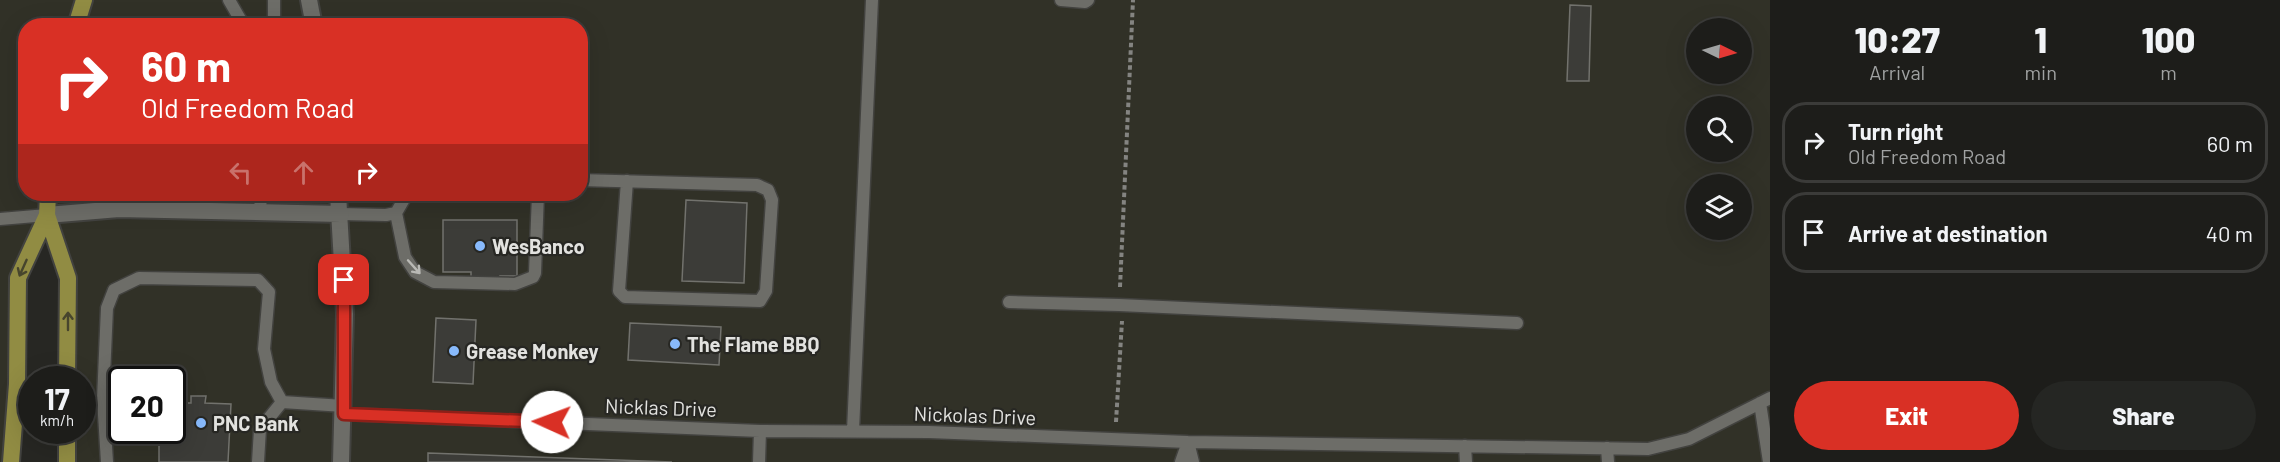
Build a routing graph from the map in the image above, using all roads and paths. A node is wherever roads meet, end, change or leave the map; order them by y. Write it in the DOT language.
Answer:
graph roads {
  1 [pos="84,0"];
  2 [pos="229,0"];
  3 [pos="274,0"];
  4 [pos="309,0"];
  5 [pos="872,0"];
  6 [pos="1061,0"];
  7 [pos="1088,0"];
  8 [pos="1133,0"];
  9 [pos="78,18"];
  10 [pos="239,18"];
  11 [pos="274,18"];
  12 [pos="312,18"];
  13 [pos="588,180"];
  14 [pos="627,181"];
  15 [pos="48,201"];
  16 [pos="261,201"];
  17 [pos="339,201"];
  18 [pos="403,201"];
  19 [pos="538,201"];
  20 [pos="260,212"];
  21 [pos="396,213"];
  22 [pos="340,214"];
  23 [pos="47,215"];
  24 [pos="0,219"];
  25 [pos="1009,302"];
  26 [pos="1119,305"];
  27 [pos="1517,323"];
  28 [pos="67,366"];
  29 [pos="1765,401"];
  30 [pos="282,402"];
  31 [pos="344,410"];
  32 [pos="1116,423"];
  33 [pos="760,431"];
  34 [pos="853,431"];
  35 [pos="1188,442"];
  36 [pos="67,444"];
  37 [pos="1466,446"];
  38 [pos="1607,448"];
  39 [pos="11,462"];
  40 [pos="67,462"];
  41 [pos="107,462"];
  42 [pos="258,462"];
  43 [pos="341,462"];
  44 [pos="759,462"];
  45 [pos="1181,462"];
  46 [pos="1193,462"];
  47 [pos="1466,462"];
  48 [pos="1608,462"];
  49 [pos="1769,462"];
  1 -- 9 [label="main road"];
  2 -- 10 [label="lane"];
  3 -- 11 [label="lane"];
  4 -- 12 [label="street"];
  5 -- 34 [label="lane"];
  6 -- 7 [label="lane"];
  8 -- 26 [label="path"];
  13 -- 14 [label="lane"];
  14 -- 14 [label="lane"];
  15 -- 23 [label="main road"];
  16 -- 20 [label="lane"];
  17 -- 22 [label="street"];
  18 -- 21 [label="lane"];
  21 -- 19 [label="lane, one-way"];
  20 -- 22 [label="street"];
  20 -- 23 [label="street"];
  21 -- 22 [label="lane"];
  22 -- 31 [label="street"];
  23 -- 24 [label="lane"];
  28 -- 23 [label="main road, one-way"];
  23 -- 39 [label="main road, one-way"];
  25 -- 26 [label="lane"];
  26 -- 27 [label="lane"];
  26 -- 32 [label="path"];
  29 -- 38 [label="lane, Nickolas Drive"];
  29 -- 49 [label="lane"];
  30 -- 31 [label="lane, Nicklas Drive"];
  30 -- 41 [label="lane"];
  30 -- 42 [label="lane"];
  31 -- 33 [label="lane, Nicklas Drive"];
  31 -- 43 [label="street"];
  33 -- 34 [label="lane, Nickolas Drive"];
  33 -- 44 [label="lane"];
  34 -- 35 [label="lane, Nickolas Drive"];
  35 -- 37 [label="lane, Nickolas Drive"];
  35 -- 45 [label="lane"];
  35 -- 46 [label="lane"];
  36 -- 40 [label="main road"];
  37 -- 38 [label="lane, Nickolas Drive"];
  37 -- 47 [label="lane"];
  38 -- 48 [label="lane"];
}
